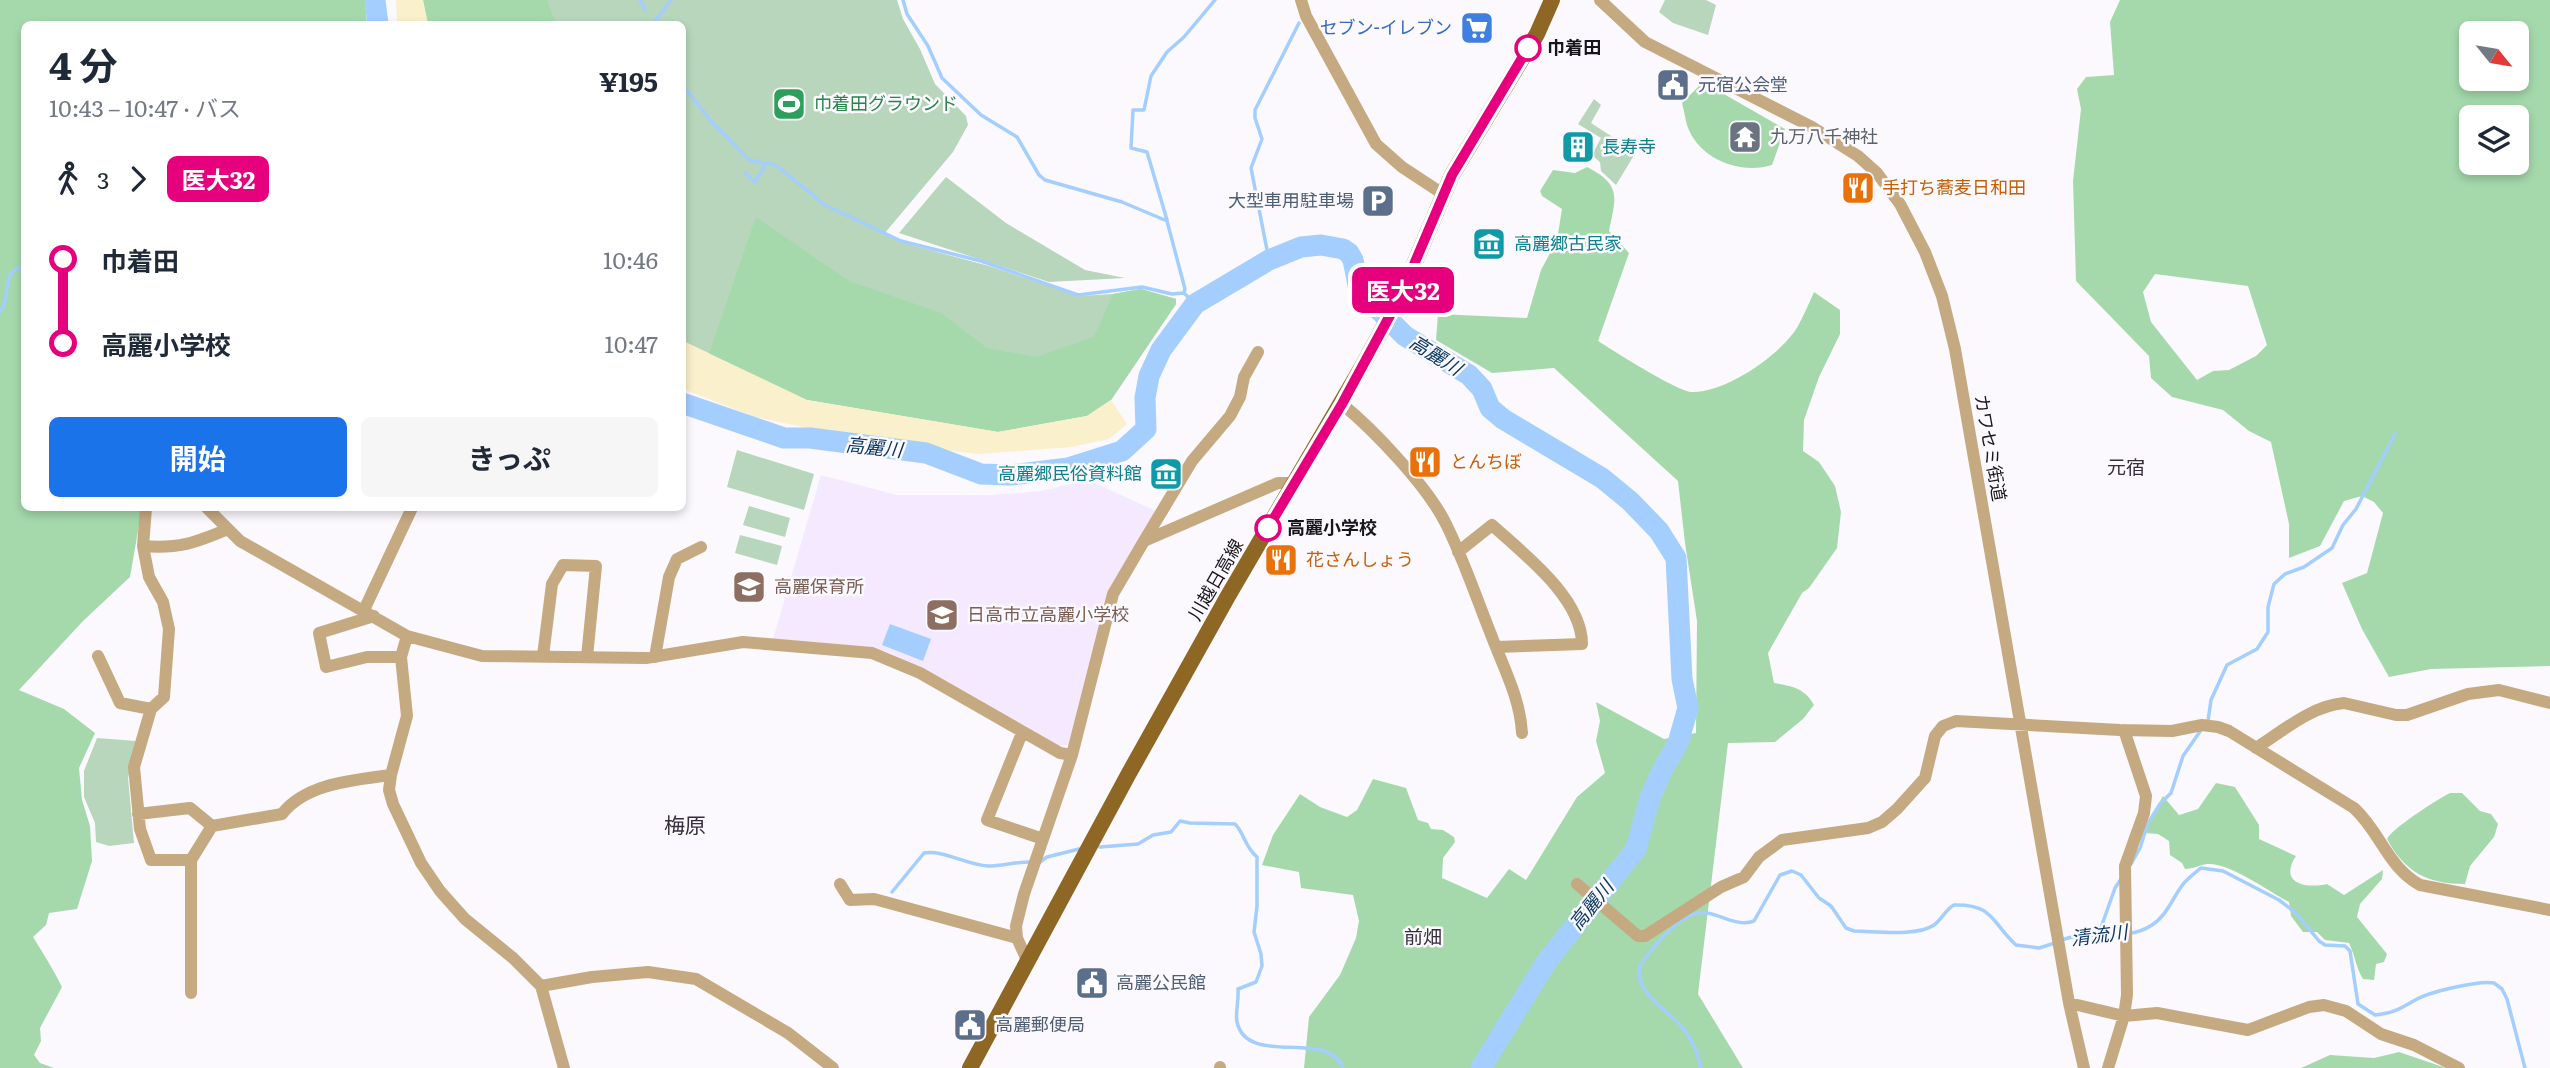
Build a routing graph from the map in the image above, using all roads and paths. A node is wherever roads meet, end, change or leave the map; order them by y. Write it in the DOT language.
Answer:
graph roads {
  1 [pos="1301,0"];
  2 [pos="1552,0"];
  3 [pos="1600,0"];
  4 [pos="1443,194"];
  5 [pos="1258,352"];
  6 [pos="1342,404"];
  7 [pos="1296,483"];
  8 [pos="146,511"];
  9 [pos="210,511"];
  10 [pos="411,511"];
  11 [pos="228,530"];
  12 [pos="1144,541"];
  13 [pos="143,546"];
  14 [pos="701,547"];
  15 [pos="1458,552"];
  16 [pos="369,613"];
  17 [pos="407,636"];
  18 [pos="1496,648"];
  19 [pos="98,656"];
  20 [pos="543,656"];
  21 [pos="401,657"];
  22 [pos="587,657"];
  23 [pos="655,657"];
  24 [pos="2550,703"];
  25 [pos="151,709"];
  26 [pos="2020,724"];
  27 [pos="2124,730"];
  28 [pos="1022,733"];
  29 [pos="1522,733"];
  30 [pos="2256,748"];
  31 [pos="1072,755"];
  32 [pos="391,775"];
  33 [pos="138,814"];
  34 [pos="212,825"];
  35 [pos="1043,839"];
  36 [pos="191,860"];
  37 [pos="840,884"];
  38 [pos="1577,884"];
  39 [pos="2550,910"];
  40 [pos="1017,938"];
  41 [pos="1027,960"];
  42 [pos="541,986"];
  43 [pos="191,992"];
  44 [pos="2069,1003"];
  45 [pos="2124,1016"];
  46 [pos="564,1068"];
  47 [pos="833,1068"];
  48 [pos="970,1068"];
  49 [pos="2084,1068"];
  50 [pos="2108,1068"];
  51 [pos="2459,1068"];
  1 -- 4 [label="street"];
  2 -- 4 [label="main road, 川越日高線"];
  3 -- 26 [label="street, カワセミ街道"];
  4 -- 6 [label="main road, 川越日高線"];
  5 -- 12 [label="street"];
  6 -- 7 [label="main road, 川越日高線"];
  6 -- 15 [label="street"];
  7 -- 12 [label="street"];
  7 -- 41 [label="main road, 川越日高線"];
  8 -- 13 [label="street"];
  9 -- 11 [label="street"];
  10 -- 16 [label="street"];
  11 -- 13 [label="street"];
  11 -- 16 [label="street"];
  12 -- 31 [label="street"];
  13 -- 25 [label="street"];
  14 -- 23 [label="street"];
  15 -- 18 [label="street"];
  15 -- 18 [label="street"];
  16 -- 17 [label="street"];
  16 -- 21 [label="street"];
  17 -- 20 [label="street"];
  17 -- 21 [label="street"];
  18 -- 29 [label="street"];
  19 -- 25 [label="street"];
  20 -- 22 [label="street"];
  20 -- 22 [label="street"];
  21 -- 32 [label="street"];
  22 -- 23 [label="street"];
  23 -- 28 [label="street"];
  24 -- 30 [label="street"];
  25 -- 33 [label="street"];
  26 -- 27 [label="street"];
  26 -- 38 [label="street"];
  26 -- 44 [label="street, カワセミ街道"];
  27 -- 30 [label="street"];
  27 -- 45 [label="street"];
  28 -- 31 [label="street"];
  28 -- 35 [label="street"];
  30 -- 39 [label="street"];
  31 -- 35 [label="street"];
  32 -- 34 [label="street"];
  32 -- 42 [label="street"];
  33 -- 34 [label="street"];
  33 -- 36 [label="street"];
  34 -- 36 [label="street"];
  35 -- 40 [label="street"];
  36 -- 43 [label="street"];
  37 -- 40 [label="street"];
  40 -- 41 [label="street"];
  41 -- 48 [label="main road, 川越日高線"];
  42 -- 46 [label="street"];
  42 -- 47 [label="street"];
  44 -- 45 [label="street"];
  44 -- 49 [label="street, カワセミ街道"];
  45 -- 50 [label="street"];
  45 -- 51 [label="street"];
}
